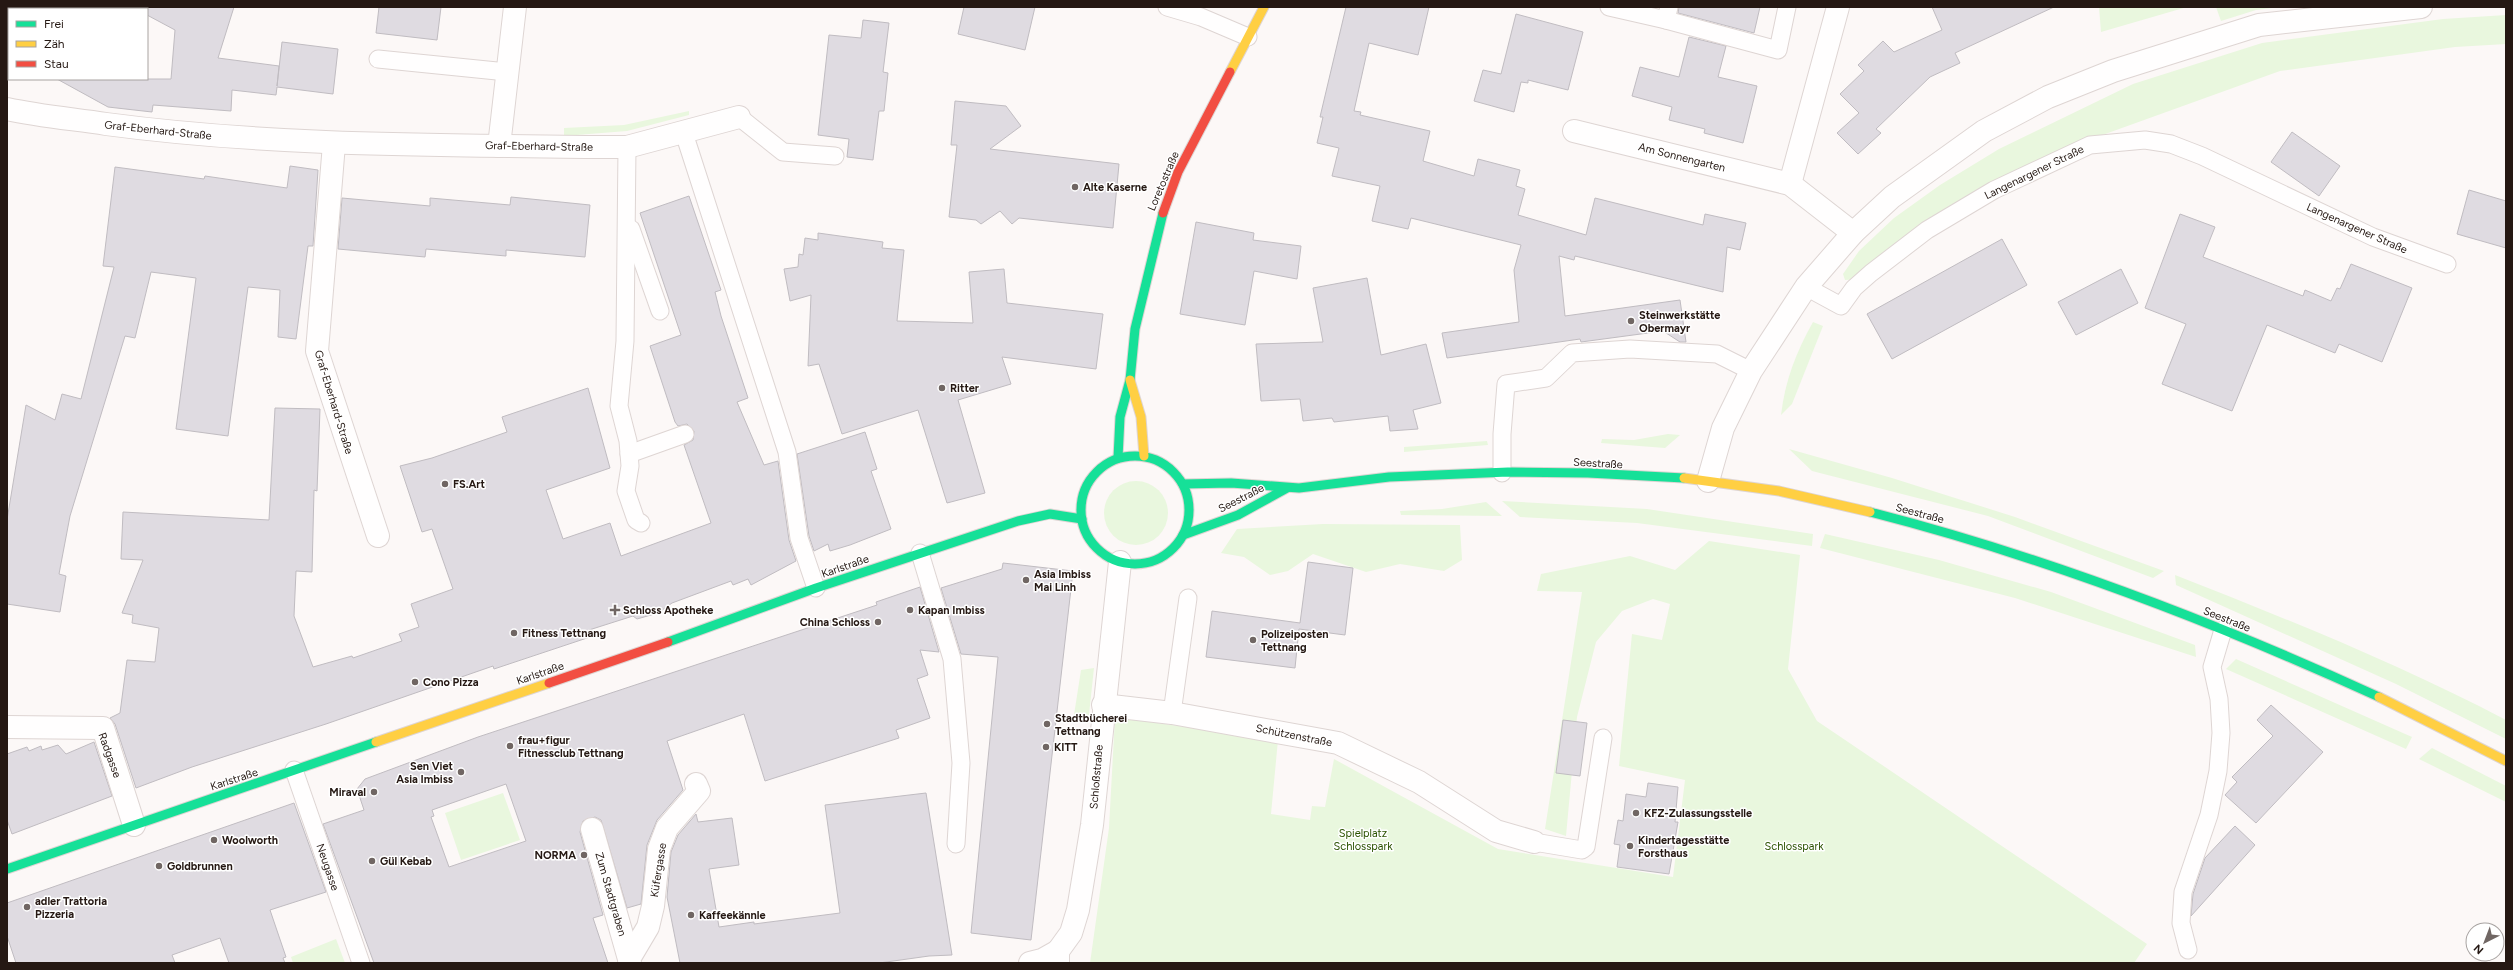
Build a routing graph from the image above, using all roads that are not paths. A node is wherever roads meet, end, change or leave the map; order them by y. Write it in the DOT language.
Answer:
graph roads {
  1 [pos="515,7"];
  2 [pos="1167,7"];
  3 [pos="1264,7"];
  4 [pos="1609,7"];
  5 [pos="1787,7"];
  6 [pos="1838,7"];
  7 [pos="2421,7"];
  8 [pos="1668,14"];
  9 [pos="1248,37"];
  10 [pos="378,59"];
  11 [pos="508,72"];
  12 [pos="7,109"];
  13 [pos="739,116"];
  14 [pos="683,130"];
  15 [pos="1574,131"];
  16 [pos="334,144"];
  17 [pos="499,146"];
  18 [pos="627,147"];
  19 [pos="835,156"];
  20 [pos="1790,184"];
  21 [pos="627,217"];
  22 [pos="1853,233"];
  23 [pos="2446,264"];
  24 [pos="1806,287"];
  25 [pos="660,311"];
  26 [pos="1751,370"];
  27 [pos="1130,380"];
  28 [pos="684,434"];
  29 [pos="629,454"];
  30 [pos="1144,456"];
  31 [pos="1118,458"];
  32 [pos="1502,473"];
  33 [pos="1708,480"];
  34 [pos="1183,484"];
  35 [pos="1286,488"];
  36 [pos="1082,519"];
  37 [pos="641,523"];
  38 [pos="1183,535"];
  39 [pos="378,536"];
  40 [pos="920,553"];
  41 [pos="1120,562"];
  42 [pos="816,588"];
  43 [pos="1188,598"];
  44 [pos="2223,630"];
  45 [pos="1103,705"];
  46 [pos="1172,713"];
  47 [pos="7,728"];
  48 [pos="1603,738"];
  49 [pos="2506,761"];
  50 [pos="294,770"];
  51 [pos="696,784"];
  52 [pos="134,825"];
  53 [pos="592,829"];
  54 [pos="1534,842"];
  55 [pos="956,844"];
  56 [pos="7,869"];
  57 [pos="2188,950"];
  58 [pos="1058,957"];
  59 [pos="630,961"];
  60 [pos="361,963"];
  61 [pos="1030,963"];
  1 -- 11 [label="street"];
  2 -- 9 [label="lane"];
  3 -- 9 [label="main road, Loretostraße"];
  4 -- 8 [label="lane"];
  5 -- 8 [label="lane"];
  6 -- 20 [label="street"];
  7 -- 22 [label="street"];
  9 -- 27 [label="main road, Loretostraße"];
  10 -- 11 [label="lane"];
  11 -- 17 [label="street"];
  12 -- 16 [label="street, Graf-Eberhard-Straße"];
  13 -- 14 [label="street, Graf-Eberhard-Straße"];
  13 -- 19 [label="lane"];
  14 -- 18 [label="street, Graf-Eberhard-Straße"];
  14 -- 42 [label="lane"];
  15 -- 20 [label="street, Am Sonnengarten"];
  16 -- 17 [label="street, Graf-Eberhard-Straße"];
  16 -- 39 [label="street, Graf-Eberhard-Straße"];
  17 -- 18 [label="street, Graf-Eberhard-Straße"];
  18 -- 21 [label="lane"];
  20 -- 22 [label="street, Am Sonnengarten"];
  21 -- 25 [label="lane"];
  21 -- 29 [label="lane"];
  22 -- 24 [label="street"];
  23 -- 24 [label="lane, Langenargener Straße"];
  24 -- 26 [label="street"];
  26 -- 32 [label="lane"];
  26 -- 33 [label="street"];
  27 -- 30 [label="main road, Loretostraße"];
  27 -- 31 [label="main road, Loretostraße"];
  28 -- 29 [label="lane"];
  29 -- 37 [label="lane"];
  30 -- 31 [label="main road"];
  30 -- 34 [label="main road"];
  31 -- 36 [label="main road"];
  32 -- 33 [label="main road, Seestraße"];
  32 -- 35 [label="main road, Seestraße"];
  33 -- 44 [label="main road, Seestraße"];
  34 -- 35 [label="main road, Seestraße"];
  34 -- 38 [label="main road"];
  35 -- 38 [label="main road, Seestraße"];
  36 -- 40 [label="main road, Karlstraße"];
  36 -- 41 [label="main road"];
  38 -- 41 [label="main road"];
  40 -- 42 [label="main road, Karlstraße"];
  40 -- 55 [label="lane"];
  41 -- 45 [label="street, Schloßstraße"];
  42 -- 50 [label="main road, Karlstraße"];
  43 -- 46 [label="lane"];
  44 -- 49 [label="main road, Seestraße"];
  44 -- 57 [label="lane"];
  45 -- 46 [label="street, Schützenstraße"];
  45 -- 58 [label="street, Schloßstraße"];
  46 -- 54 [label="street, Schützenstraße"];
  47 -- 52 [label="street, Radgasse"];
  48 -- 54 [label="lane"];
  50 -- 52 [label="main road, Karlstraße"];
  50 -- 60 [label="lane, Neugasse"];
  51 -- 59 [label="street, Küfergasse"];
  52 -- 56 [label="main road, Karlstraße"];
  53 -- 59 [label="street, Zum Stadtgraben"];
  58 -- 61 [label="street"];
}
